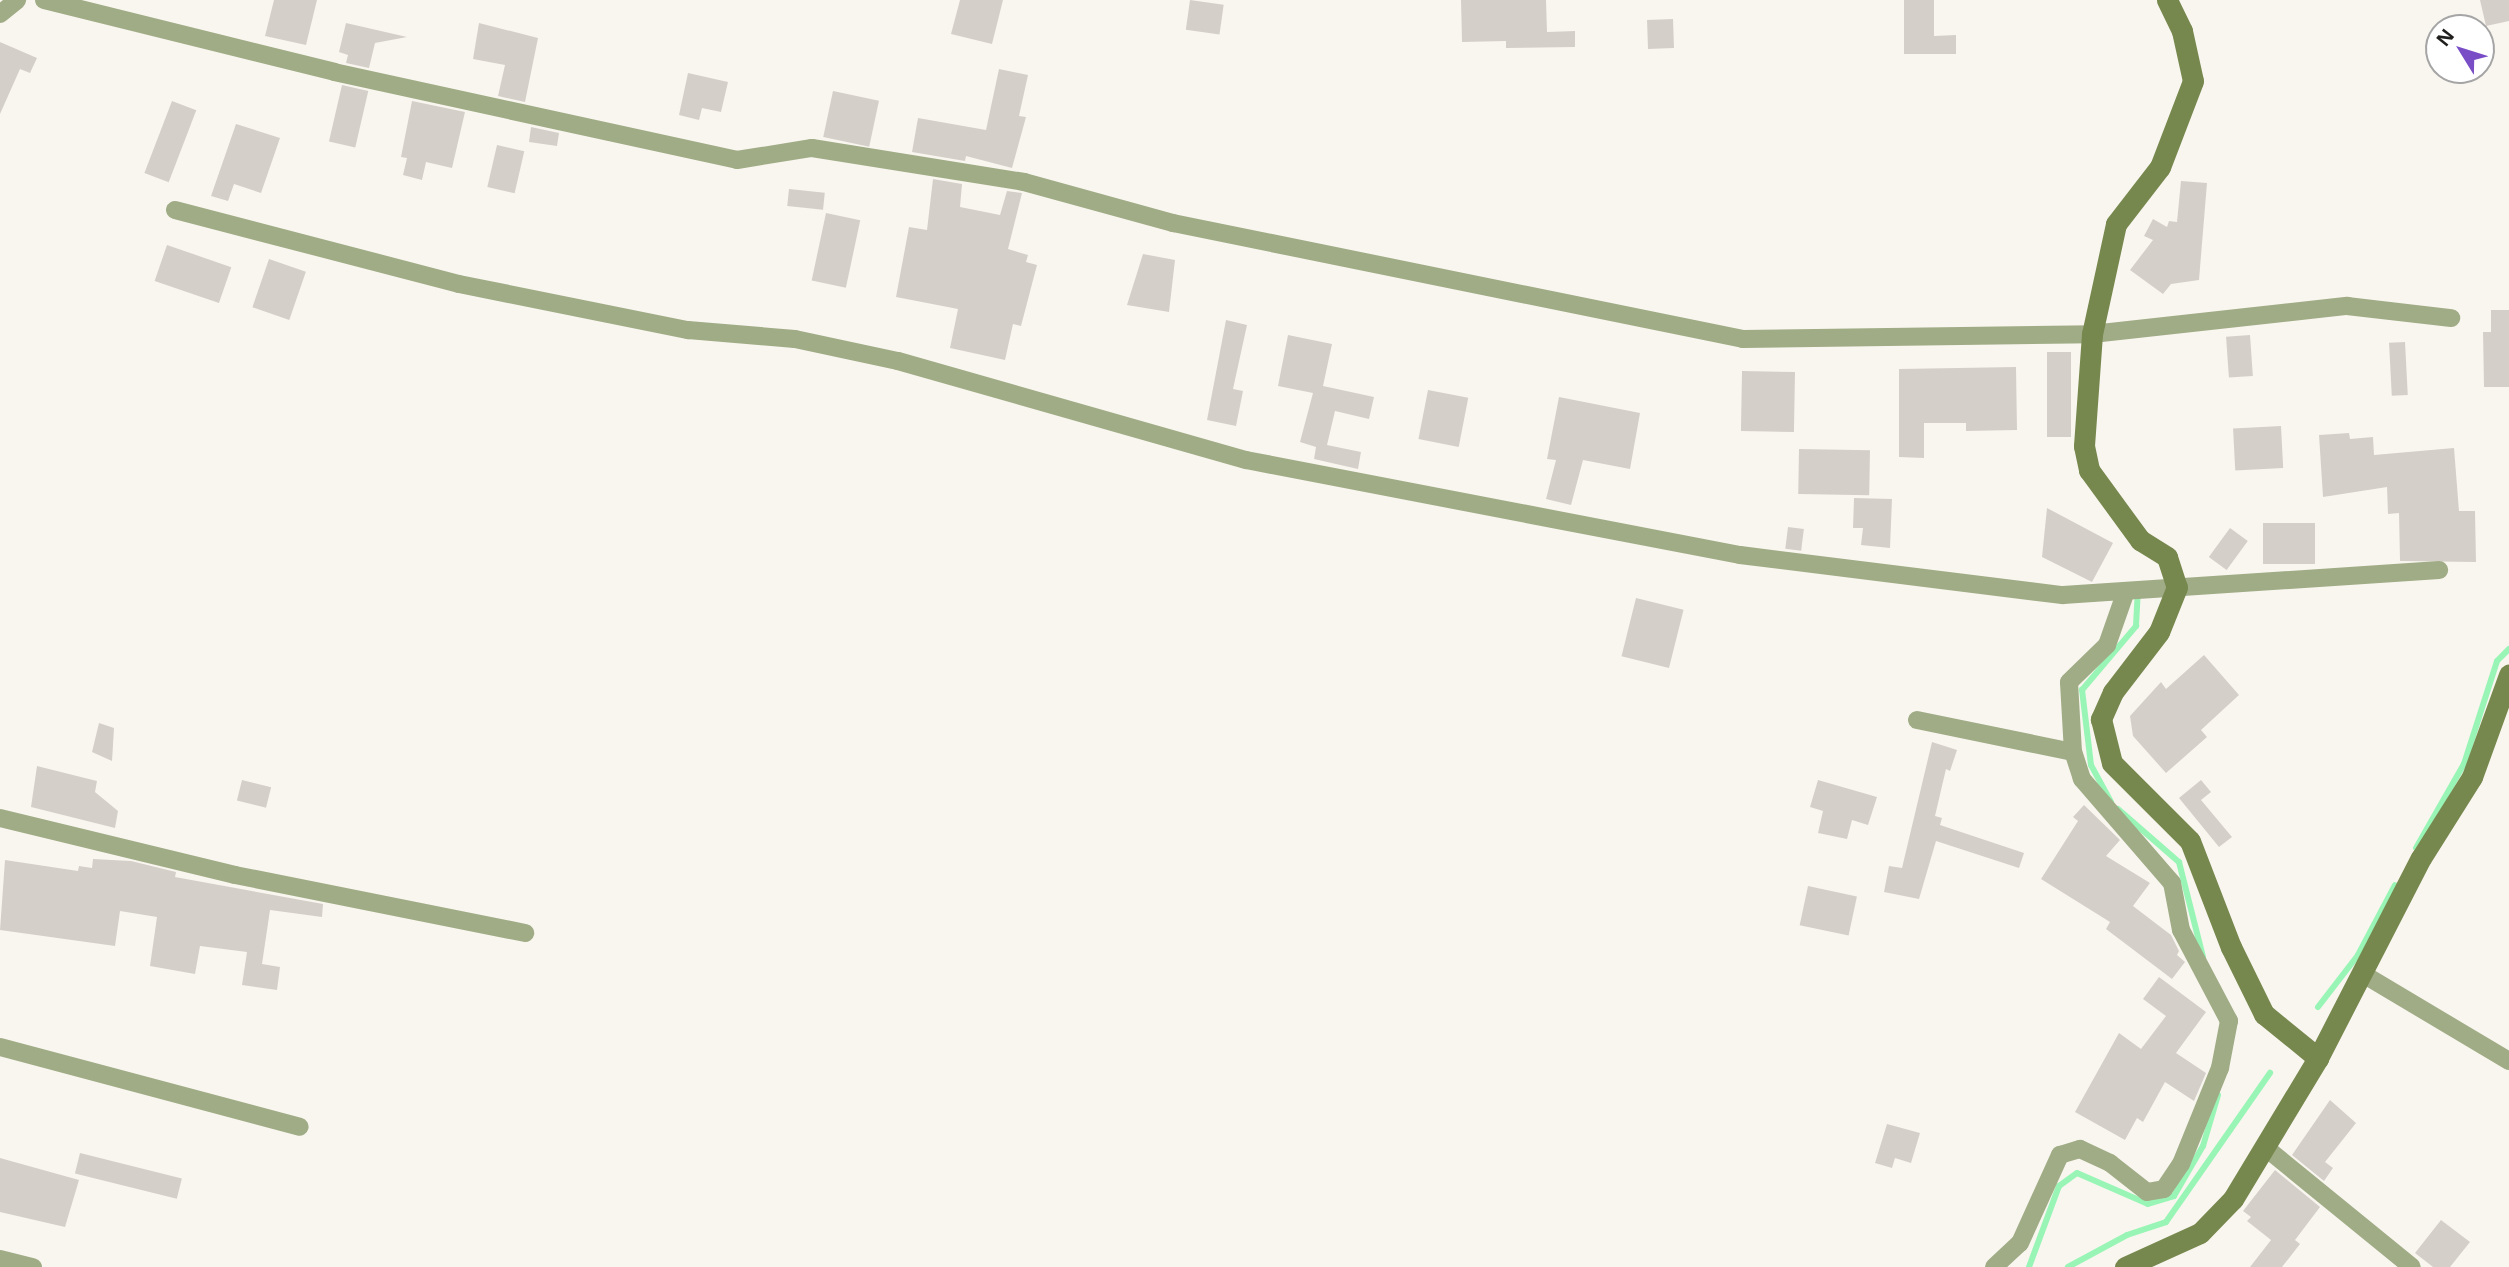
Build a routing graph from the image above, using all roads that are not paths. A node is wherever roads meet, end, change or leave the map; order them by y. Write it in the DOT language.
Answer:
graph roads {
  1 [pos="17,0"];
  2 [pos="44,0"];
  3 [pos="2166,0"];
  4 [pos="0,14"];
  5 [pos="175,210"];
  6 [pos="2451,318"];
  7 [pos="2092,334"];
  8 [pos="2439,570"];
  9 [pos="2177,587"];
  10 [pos="2125,594"];
  11 [pos="2509,675"];
  12 [pos="1917,720"];
  13 [pos="2073,752"];
  14 [pos="0,818"];
  15 [pos="525,933"];
  16 [pos="2363,974"];
  17 [pos="0,1047"];
  18 [pos="2318,1058"];
  19 [pos="2509,1061"];
  20 [pos="300,1127"];
  21 [pos="2266,1148"];
  22 [pos="0,1259"];
  23 [pos="33,1267"];
  24 [pos="1994,1267"];
  25 [pos="2125,1267"];
  26 [pos="2412,1267"];
  1 -- 4 [label="street"];
  2 -- 7 [label="street"];
  3 -- 7 [label="street"];
  5 -- 10 [label="street"];
  6 -- 7 [label="street"];
  7 -- 9 [label="street"];
  8 -- 9 [label="street"];
  9 -- 10 [label="street"];
  9 -- 18 [label="street"];
  10 -- 13 [label="street"];
  11 -- 16 [label="street"];
  12 -- 13 [label="street"];
  13 -- 24 [label="street"];
  14 -- 15 [label="street"];
  16 -- 18 [label="street"];
  16 -- 19 [label="street"];
  17 -- 20 [label="street"];
  18 -- 21 [label="street"];
  21 -- 25 [label="street"];
  21 -- 26 [label="street"];
  22 -- 23 [label="street"];
}
